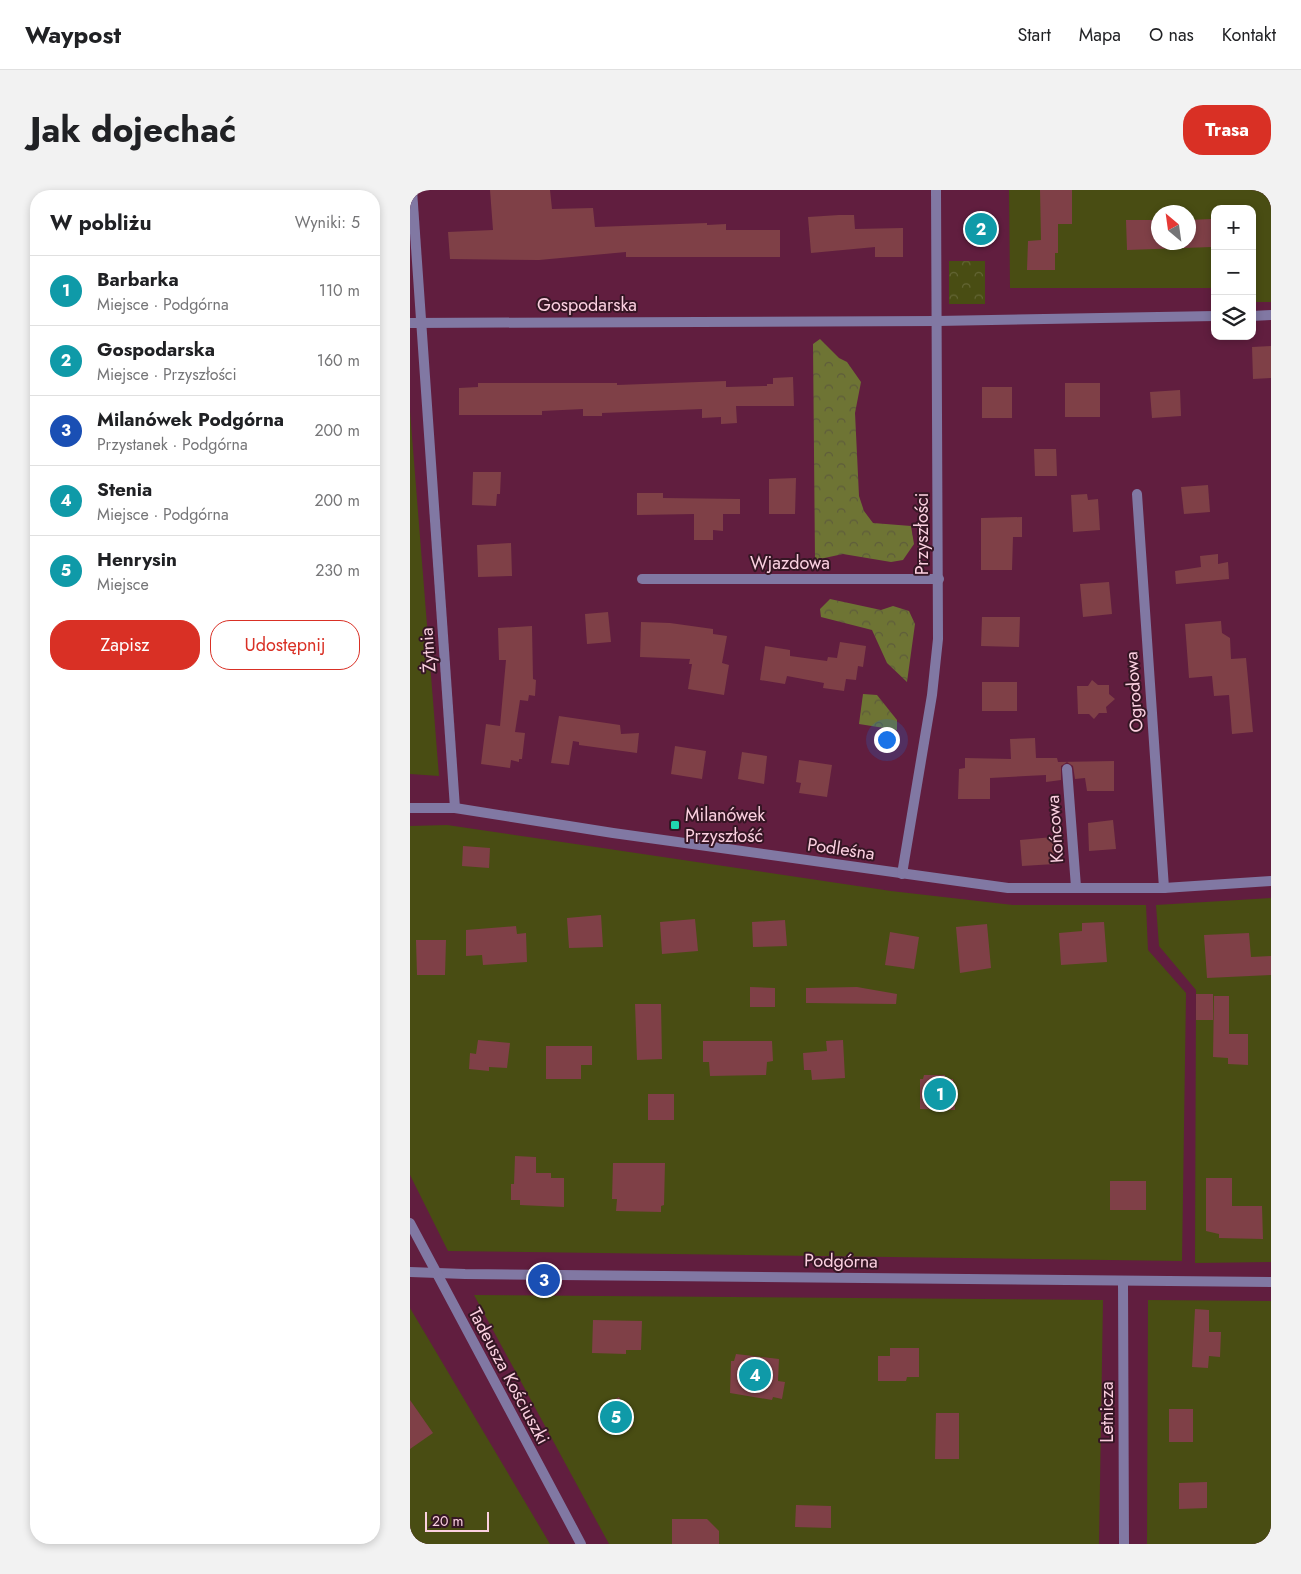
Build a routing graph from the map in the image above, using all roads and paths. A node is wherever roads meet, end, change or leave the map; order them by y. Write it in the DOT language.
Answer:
graph roads {
  1 [pos="412,190"];
  2 [pos="936,190"];
  3 [pos="1211,316"];
  4 [pos="1256,316"];
  5 [pos="1271,316"];
  6 [pos="421,321"];
  7 [pos="937,321"];
  8 [pos="410,323"];
  9 [pos="1137,494"];
  10 [pos="642,579"];
  11 [pos="939,579"];
  12 [pos="1067,768"];
  13 [pos="410,808"];
  14 [pos="455,808"];
  15 [pos="902,874"];
  16 [pos="1271,881"];
  17 [pos="1076,887"];
  18 [pos="1164,888"];
  19 [pos="410,1223"];
  20 [pos="410,1272"];
  21 [pos="435,1272"];
  22 [pos="1123,1281"];
  23 [pos="1271,1282"];
  24 [pos="581,1544"];
  25 [pos="1124,1544"];
  1 -- 6 [label="street, Żytnia"];
  2 -- 7 [label="street, Przyszłości"];
  3 -- 7 [label="street, Gospodarska"];
  4 -- 5 [label="street"];
  6 -- 7 [label="street, Gospodarska"];
  6 -- 8 [label="street, Gospodarska"];
  6 -- 14 [label="street, Żytnia"];
  7 -- 11 [label="street, Przyszłości"];
  9 -- 18 [label="street, Ogrodowa"];
  10 -- 11 [label="street, Wjazdowa"];
  11 -- 15 [label="street, Przyszłości"];
  12 -- 17 [label="street, Końcowa"];
  13 -- 14 [label="street, Podleśna"];
  14 -- 15 [label="street, Podleśna"];
  15 -- 17 [label="street, Podleśna"];
  16 -- 18 [label="street, Podleśna"];
  17 -- 18 [label="street, Podleśna"];
  19 -- 21 [label="street, Tadeusza Kościuszki"];
  20 -- 21 [label="street, Podgórna"];
  21 -- 22 [label="street, Podgórna"];
  21 -- 24 [label="street, Tadeusza Kościuszki"];
  22 -- 23 [label="street, Podgórna"];
  22 -- 25 [label="street, Letnicza"];
}
